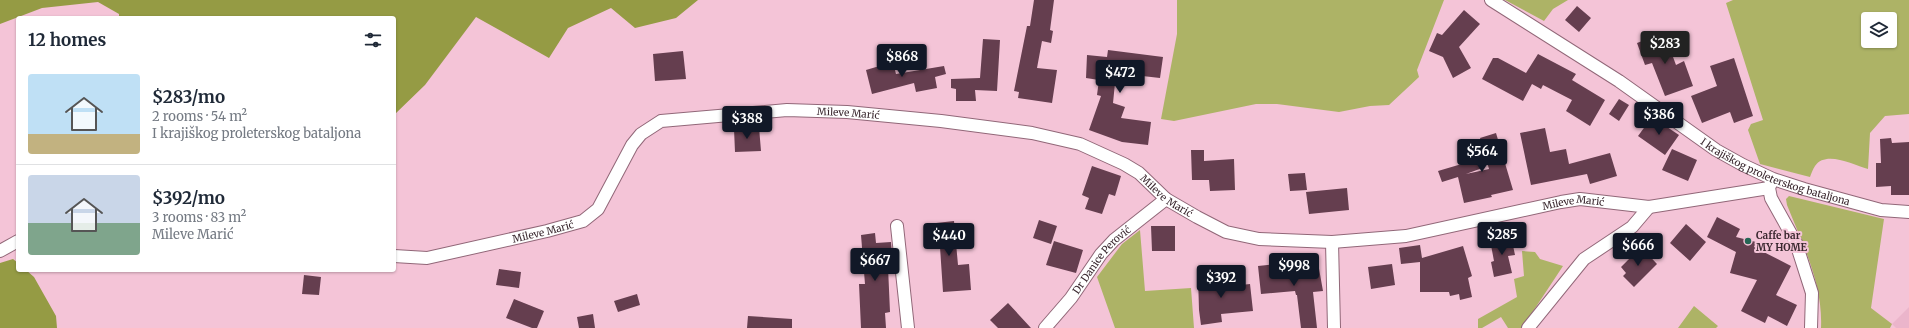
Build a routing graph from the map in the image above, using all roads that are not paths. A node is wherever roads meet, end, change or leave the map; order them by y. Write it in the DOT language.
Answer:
graph roads {
  1 [pos="1491,0"];
  2 [pos="1771,184"];
  3 [pos="1166,199"];
  4 [pos="1649,207"];
  5 [pos="1909,212"];
  6 [pos="897,226"];
  7 [pos="16,242"];
  8 [pos="1332,242"];
  9 [pos="0,251"];
  10 [pos="396,256"];
  11 [pos="908,328"];
  12 [pos="1045,328"];
  13 [pos="1334,328"];
  14 [pos="1528,328"];
  15 [pos="1811,328"];
  1 -- 2 [label="street, I krajiškog proleterskog bataljona"];
  2 -- 4 [label="street, Mileve Marić"];
  2 -- 5 [label="street, I krajiškog proleterskog bataljona"];
  2 -- 15 [label="street"];
  3 -- 8 [label="street, Mileve Marić"];
  3 -- 10 [label="street, Mileve Marić"];
  3 -- 12 [label="street, Dr Danice Perović"];
  4 -- 8 [label="street, Mileve Marić"];
  4 -- 14 [label="street"];
  6 -- 11 [label="street"];
  7 -- 9 [label="street"];
  8 -- 13 [label="street"];
}
